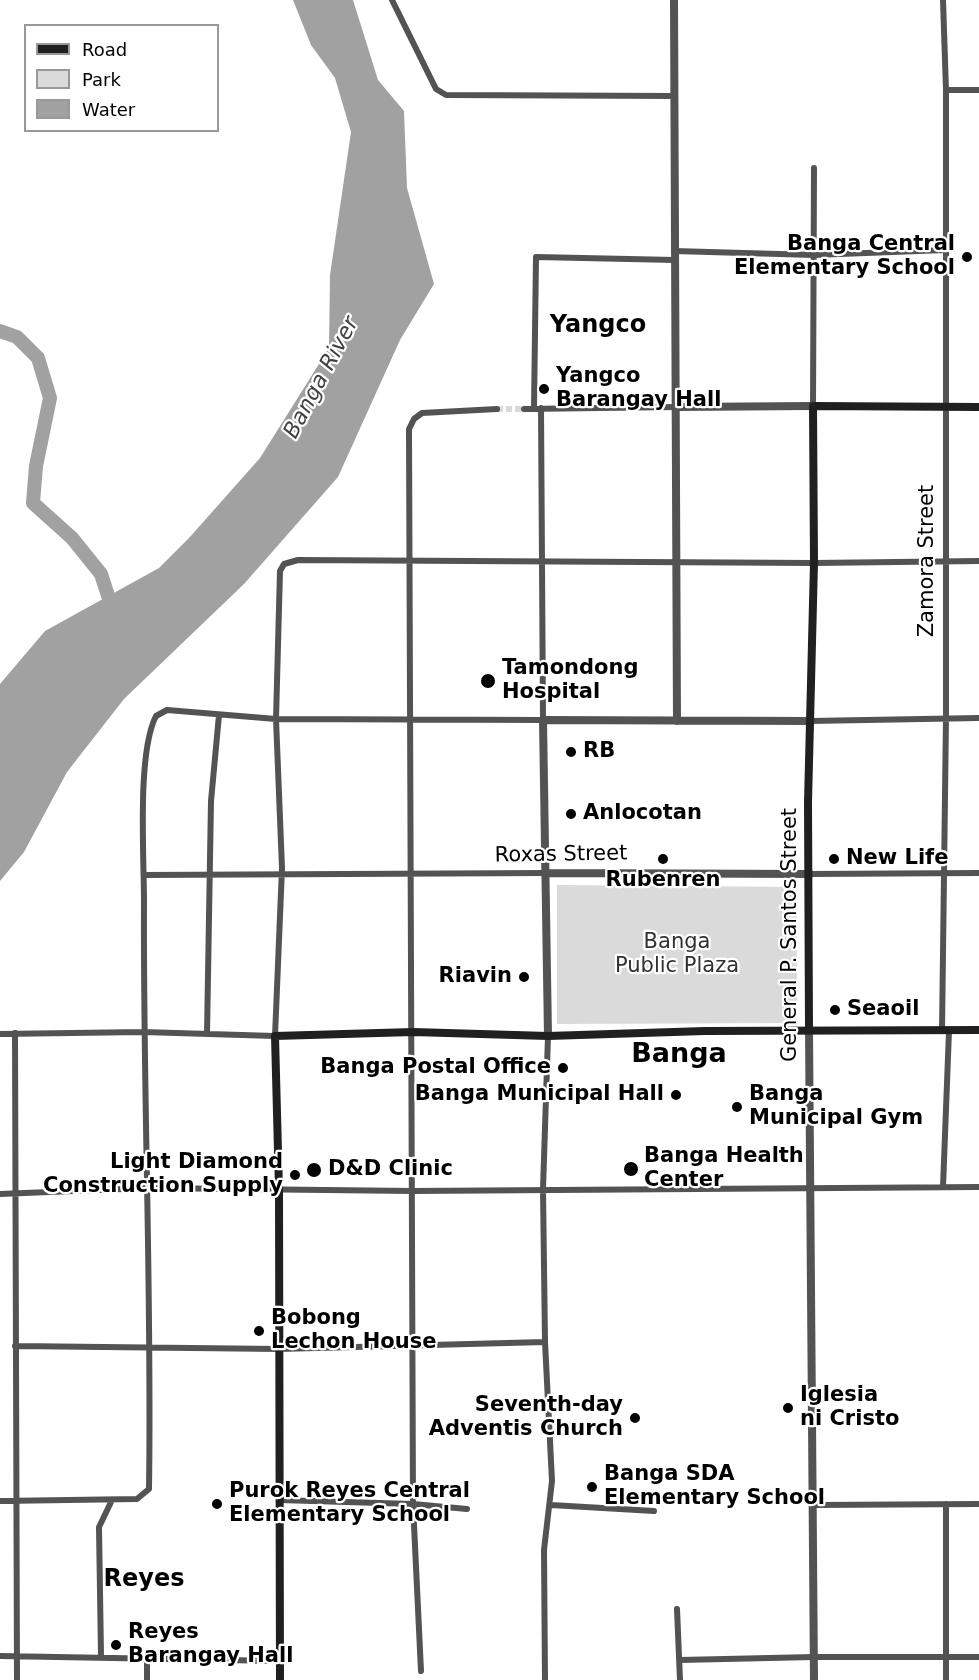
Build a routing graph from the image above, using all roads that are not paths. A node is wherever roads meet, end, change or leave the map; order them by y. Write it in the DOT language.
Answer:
graph roads {
  1 [pos="392,0"];
  2 [pos="674,0"];
  3 [pos="943,0"];
  4 [pos="946,90"];
  5 [pos="979,90"];
  6 [pos="673,96"];
  7 [pos="814,168"];
  8 [pos="945,250"];
  9 [pos="674,251"];
  10 [pos="813,255"];
  11 [pos="675,260"];
  12 [pos="813,406"];
  13 [pos="944,406"];
  14 [pos="979,406"];
  15 [pos="677,407"];
  16 [pos="538,408"];
  17 [pos="497,409"];
  18 [pos="524,409"];
  19 [pos="944,561"];
  20 [pos="979,561"];
  21 [pos="411,562"];
  22 [pos="541,562"];
  23 [pos="677,562"];
  24 [pos="814,563"];
  25 [pos="219,715"];
  26 [pos="946,717"];
  27 [pos="979,718"];
  28 [pos="276,719"];
  29 [pos="410,719"];
  30 [pos="543,720"];
  31 [pos="677,721"];
  32 [pos="810,721"];
  33 [pos="546,873"];
  34 [pos="979,873"];
  35 [pos="209,874"];
  36 [pos="410,874"];
  37 [pos="810,874"];
  38 [pos="943,874"];
  39 [pos="144,875"];
  40 [pos="280,875"];
  41 [pos="809,1029"];
  42 [pos="979,1030"];
  43 [pos="946,1031"];
  44 [pos="143,1032"];
  45 [pos="413,1032"];
  46 [pos="15,1033"];
  47 [pos="0,1034"];
  48 [pos="207,1035"];
  49 [pos="275,1036"];
  50 [pos="548,1036"];
  51 [pos="943,1187"];
  52 [pos="979,1187"];
  53 [pos="148,1188"];
  54 [pos="543,1189"];
  55 [pos="811,1189"];
  56 [pos="279,1190"];
  57 [pos="15,1191"];
  58 [pos="413,1191"];
  59 [pos="0,1194"];
  60 [pos="544,1342"];
  61 [pos="15,1346"];
  62 [pos="412,1346"];
  63 [pos="149,1347"];
  64 [pos="279,1349"];
  65 [pos="0,1500"];
  66 [pos="112,1500"];
  67 [pos="279,1500"];
  68 [pos="17,1501"];
  69 [pos="413,1504"];
  70 [pos="946,1504"];
  71 [pos="979,1504"];
  72 [pos="551,1505"];
  73 [pos="814,1505"];
  74 [pos="467,1509"];
  75 [pos="654,1510"];
  76 [pos="677,1609"];
  77 [pos="0,1656"];
  78 [pos="16,1656"];
  79 [pos="100,1656"];
  80 [pos="147,1657"];
  81 [pos="814,1657"];
  82 [pos="946,1657"];
  83 [pos="979,1657"];
  84 [pos="680,1660"];
  85 [pos="280,1661"];
  86 [pos="421,1671"];
  87 [pos="17,1680"];
  88 [pos="147,1680"];
  89 [pos="280,1680"];
  90 [pos="545,1680"];
  91 [pos="680,1680"];
  92 [pos="814,1680"];
  93 [pos="945,1680"];
  1 -- 6 [label="street"];
  2 -- 6 [label="street"];
  3 -- 4 [label="street, Zamora Street"];
  4 -- 5 [label="street"];
  4 -- 8 [label="street, Zamora Street"];
  6 -- 9 [label="street"];
  7 -- 10 [label="street"];
  8 -- 10 [label="street"];
  8 -- 13 [label="street, Zamora Street"];
  9 -- 10 [label="street"];
  9 -- 11 [label="street"];
  10 -- 12 [label="street"];
  11 -- 15 [label="street"];
  11 -- 16 [label="street"];
  12 -- 13 [label="main road"];
  12 -- 15 [label="street"];
  12 -- 24 [label="main road, General P. Santos Street"];
  13 -- 14 [label="main road"];
  13 -- 19 [label="street, Zamora Street"];
  15 -- 16 [label="street"];
  15 -- 23 [label="street"];
  16 -- 18 [label="street"];
  16 -- 22 [label="street"];
  17 -- 21 [label="street"];
  19 -- 20 [label="street"];
  19 -- 24 [label="street"];
  19 -- 26 [label="street, Zamora Street"];
  21 -- 22 [label="street"];
  21 -- 28 [label="street"];
  21 -- 29 [label="street"];
  22 -- 23 [label="street"];
  22 -- 30 [label="street"];
  23 -- 24 [label="street"];
  23 -- 31 [label="street"];
  24 -- 32 [label="main road, General P. Santos Street"];
  25 -- 28 [label="street"];
  25 -- 35 [label="street"];
  25 -- 39 [label="street"];
  26 -- 27 [label="street"];
  26 -- 32 [label="street"];
  26 -- 38 [label="street, Zamora Street"];
  28 -- 29 [label="street"];
  28 -- 40 [label="street"];
  29 -- 30 [label="street"];
  29 -- 36 [label="street"];
  30 -- 31 [label="street"];
  30 -- 33 [label="street"];
  31 -- 32 [label="street"];
  32 -- 37 [label="main road, General P. Santos Street"];
  33 -- 36 [label="street, Roxas Street"];
  33 -- 37 [label="street, Roxas Street"];
  33 -- 50 [label="street"];
  34 -- 38 [label="street, Roxas Street"];
  35 -- 39 [label="street, Roxas Street"];
  35 -- 40 [label="street, Roxas Street"];
  35 -- 48 [label="street"];
  36 -- 40 [label="street, Roxas Street"];
  36 -- 45 [label="street"];
  37 -- 38 [label="street, Roxas Street"];
  37 -- 41 [label="main road, General P. Santos Street"];
  38 -- 43 [label="street, Zamora Street"];
  39 -- 44 [label="street"];
  40 -- 49 [label="street"];
  41 -- 43 [label="main road"];
  41 -- 50 [label="main road"];
  41 -- 55 [label="street, General P. Santos Street"];
  42 -- 43 [label="main road"];
  43 -- 51 [label="street, Zamora Street"];
  44 -- 46 [label="street"];
  44 -- 48 [label="street"];
  44 -- 53 [label="street"];
  45 -- 49 [label="main road"];
  45 -- 50 [label="main road"];
  45 -- 58 [label="street"];
  46 -- 47 [label="street"];
  46 -- 57 [label="street"];
  48 -- 49 [label="street"];
  49 -- 56 [label="main road"];
  50 -- 54 [label="street"];
  51 -- 52 [label="street"];
  51 -- 55 [label="street"];
  53 -- 56 [label="street"];
  53 -- 57 [label="street"];
  53 -- 63 [label="street"];
  54 -- 55 [label="street"];
  54 -- 58 [label="street"];
  54 -- 60 [label="street"];
  55 -- 73 [label="street, General P. Santos Street"];
  56 -- 58 [label="street"];
  56 -- 64 [label="main road"];
  57 -- 59 [label="street"];
  57 -- 61 [label="street"];
  58 -- 62 [label="street"];
  60 -- 62 [label="street"];
  60 -- 72 [label="street"];
  61 -- 63 [label="street"];
  61 -- 68 [label="street"];
  62 -- 64 [label="street"];
  62 -- 69 [label="street"];
  63 -- 64 [label="street"];
  63 -- 66 [label="street"];
  64 -- 67 [label="main road"];
  65 -- 68 [label="street"];
  66 -- 68 [label="street"];
  66 -- 79 [label="street"];
  67 -- 69 [label="street"];
  67 -- 85 [label="main road"];
  68 -- 78 [label="street"];
  69 -- 74 [label="street"];
  69 -- 86 [label="street"];
  70 -- 71 [label="street"];
  70 -- 73 [label="street"];
  70 -- 82 [label="street"];
  72 -- 75 [label="street"];
  72 -- 90 [label="street"];
  73 -- 81 [label="street, General P. Santos Street"];
  76 -- 84 [label="street"];
  77 -- 78 [label="street"];
  78 -- 79 [label="street"];
  78 -- 87 [label="street"];
  79 -- 80 [label="street"];
  80 -- 85 [label="street"];
  80 -- 88 [label="street"];
  81 -- 82 [label="street"];
  81 -- 84 [label="street"];
  81 -- 92 [label="street, General P. Santos Street"];
  82 -- 83 [label="street"];
  82 -- 93 [label="street"];
  84 -- 91 [label="street"];
  85 -- 89 [label="main road"];
}
